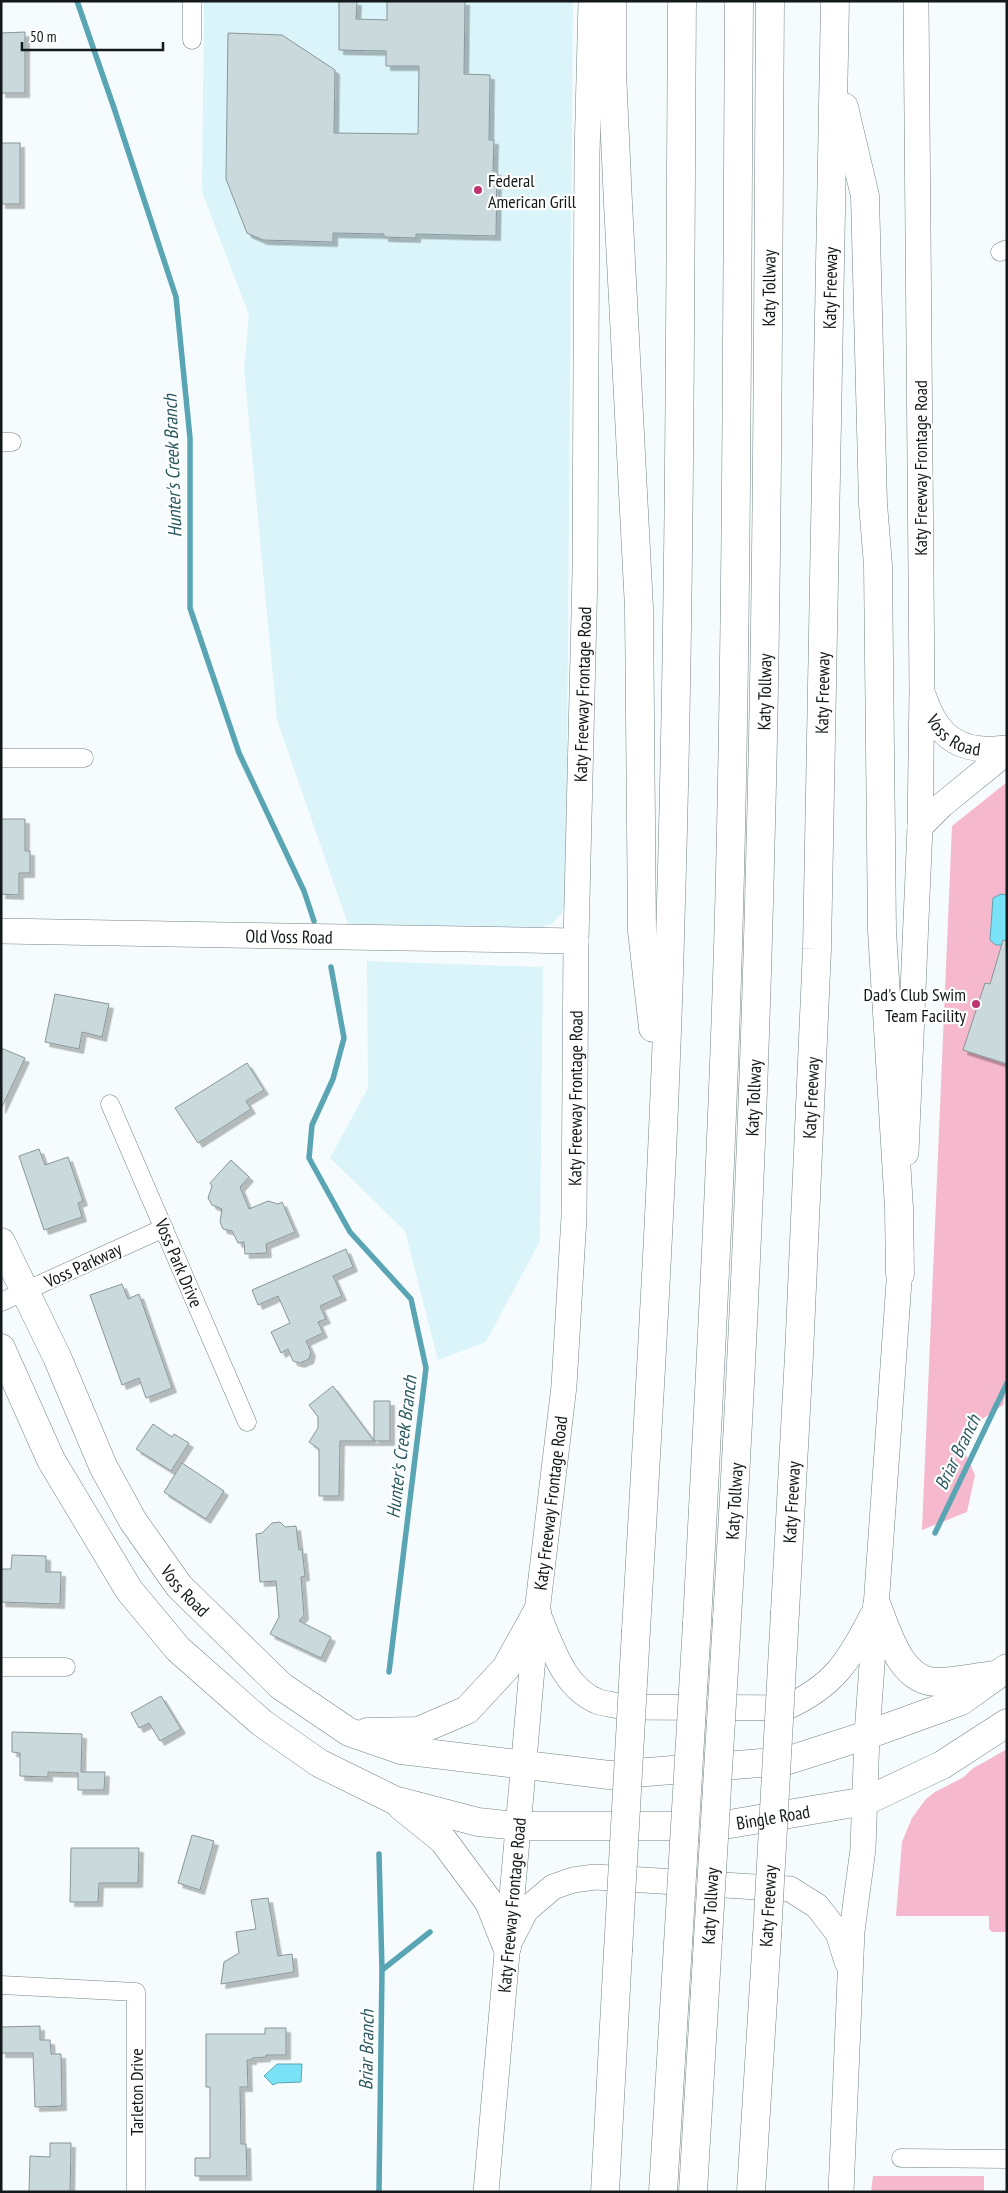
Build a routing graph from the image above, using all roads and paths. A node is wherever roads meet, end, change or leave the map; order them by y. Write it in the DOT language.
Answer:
graph roads {
  1 [pos="192,1"];
  2 [pos="591,1"];
  3 [pos="612,1"];
  4 [pos="682,1"];
  5 [pos="740,1"];
  6 [pos="770,1"];
  7 [pos="835,1"];
  8 [pos="916,1"];
  9 [pos="192,40"];
  10 [pos="834,69"];
  11 [pos="922,691"];
  12 [pos="1007,748"];
  13 [pos="1007,752"];
  14 [pos="1,758"];
  15 [pos="84,758"];
  16 [pos="920,827"];
  17 [pos="1,931"];
  18 [pos="576,941"];
  19 [pos="110,1104"];
  20 [pos="663,1113"];
  21 [pos="164,1228"];
  22 [pos="1,1242"];
  23 [pos="900,1274"];
  24 [pos="26,1291"];
  25 [pos="1,1302"];
  26 [pos="1,1348"];
  27 [pos="248,1422"];
  28 [pos="161,1561"];
  29 [pos="128,1590"];
  30 [pos="877,1606"];
  31 [pos="537,1612"];
  32 [pos="1,1667"];
  33 [pos="66,1667"];
  34 [pos="1002,1671"];
  35 [pos="1007,1723"];
  36 [pos="349,1732"];
  37 [pos="867,1735"];
  38 [pos="524,1766"];
  39 [pos="394,1800"];
  40 [pos="866,1801"];
  41 [pos="517,1826"];
  42 [pos="507,1947"];
  43 [pos="850,1971"];
  44 [pos="1,1985"];
  45 [pos="757,2096"];
  46 [pos="609,2120"];
  47 [pos="901,2158"];
  48 [pos="1007,2159"];
  49 [pos="136,2192"];
  50 [pos="486,2192"];
  51 [pos="596,2192"];
  52 [pos="605,2192"];
  53 [pos="663,2192"];
  54 [pos="693,2192"];
  55 [pos="751,2192"];
  56 [pos="762,2192"];
  57 [pos="841,2192"];
  1 -- 9 [label="street"];
  2 -- 18 [label="main road, Katy Freeway Frontage Road"];
  3 -- 20 [label="main road"];
  4 -- 20 [label="main road"];
  5 -- 53 [label="main road, Katy Tollway, bridge"];
  6 -- 54 [label="main road, Katy Tollway, bridge"];
  7 -- 10 [label="main road, Katy Freeway"];
  8 -- 11 [label="main road, Katy Freeway Frontage Road"];
  10 -- 23 [label="main road"];
  10 -- 45 [label="main road, Katy Freeway, bridge"];
  11 -- 12 [label="main road, Voss Road"];
  11 -- 16 [label="main road, Katy Freeway Frontage Road"];
  13 -- 16 [label="main road, Voss Road"];
  14 -- 15 [label="street"];
  16 -- 23 [label="main road, Katy Freeway Frontage Road"];
  17 -- 18 [label="main road, Old Voss Road"];
  18 -- 31 [label="main road, Katy Freeway Frontage Road"];
  19 -- 21 [label="street, Voss Park Drive"];
  20 -- 46 [label="main road, bridge"];
  21 -- 24 [label="street, Voss Parkway"];
  21 -- 27 [label="street, Voss Park Drive"];
  22 -- 24 [label="main road, Voss Road"];
  23 -- 30 [label="main road, Katy Freeway Frontage Road"];
  24 -- 25 [label="street, Voss Parkway"];
  24 -- 28 [label="main road, Voss Road"];
  26 -- 29 [label="main road"];
  28 -- 29 [label="main road"];
  28 -- 36 [label="main road, Voss Road"];
  29 -- 39 [label="main road"];
  30 -- 31 [label="main road"];
  30 -- 34 [label="main road"];
  30 -- 37 [label="main road, Katy Freeway Frontage Road"];
  31 -- 36 [label="main road"];
  31 -- 38 [label="main road, Katy Freeway Frontage Road"];
  32 -- 33 [label="street"];
  34 -- 37 [label="main road"];
  35 -- 40 [label="main road, Bingle Road"];
  36 -- 38 [label="main road, Voss Road"];
  37 -- 38 [label="main road"];
  37 -- 40 [label="main road, Katy Freeway Frontage Road"];
  38 -- 41 [label="main road, Katy Freeway Frontage Road"];
  39 -- 41 [label="main road"];
  39 -- 42 [label="main road"];
  40 -- 41 [label="main road, Bingle Road"];
  40 -- 43 [label="main road, Katy Freeway Frontage Road"];
  41 -- 42 [label="main road, Katy Freeway Frontage Road"];
  42 -- 43 [label="main road"];
  42 -- 50 [label="main road, Katy Freeway Frontage Road"];
  43 -- 57 [label="main road, Katy Freeway Frontage Road"];
  44 -- 49 [label="street, Tarleton Drive"];
  45 -- 55 [label="main road, Katy Freeway"];
  45 -- 56 [label="main road"];
  46 -- 51 [label="main road"];
  46 -- 52 [label="main road"];
  47 -- 48 [label="street"];
}
